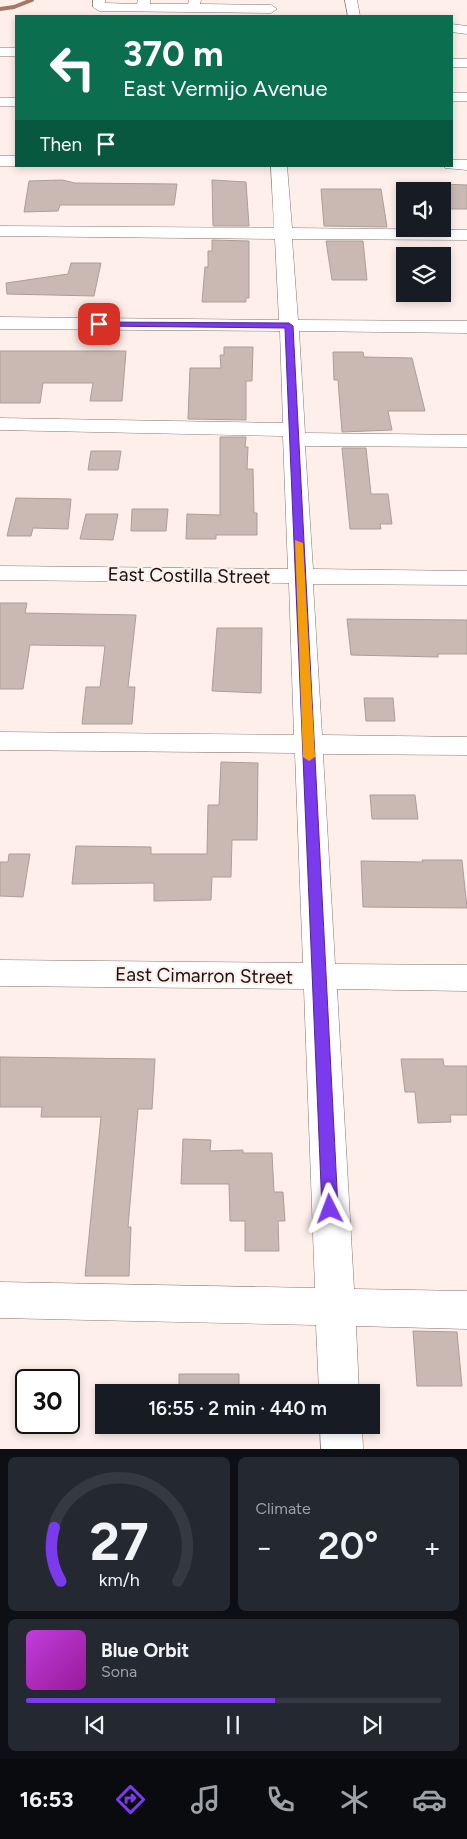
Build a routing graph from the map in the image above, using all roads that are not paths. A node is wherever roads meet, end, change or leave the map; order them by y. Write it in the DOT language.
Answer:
graph roads {
  1 [pos="99,0"];
  2 [pos="351,0"];
  3 [pos="144,4"];
  4 [pos="194,4"];
  5 [pos="271,9"];
  6 [pos="354,15"];
  7 [pos="453,28"];
  8 [pos="467,30"];
  9 [pos="0,52"];
  10 [pos="15,52"];
  11 [pos="453,52"];
  12 [pos="467,53"];
  13 [pos="453,63"];
  14 [pos="467,63"];
  15 [pos="453,97"];
  16 [pos="467,97"];
  17 [pos="0,102"];
  18 [pos="15,102"];
  19 [pos="453,106"];
  20 [pos="467,106"];
  21 [pos="0,161"];
  22 [pos="15,161"];
  23 [pos="453,165"];
  24 [pos="467,165"];
  25 [pos="279,167"];
  26 [pos="0,231"];
  27 [pos="284,234"];
  28 [pos="467,235"];
  29 [pos="0,323"];
  30 [pos="289,326"];
  31 [pos="467,327"];
  32 [pos="0,424"];
  33 [pos="292,435"];
  34 [pos="467,441"];
  35 [pos="0,573"];
  36 [pos="300,576"];
  37 [pos="467,578"];
  38 [pos="0,741"];
  39 [pos="308,743"];
  40 [pos="467,746"];
  41 [pos="0,973"];
  42 [pos="319,977"];
  43 [pos="467,978"];
  44 [pos="0,1300"];
  45 [pos="335,1307"];
  46 [pos="467,1310"];
  47 [pos="339,1384"];
  48 [pos="341,1434"];
  49 [pos="342,1449"];
  1 -- 3 [label="street"];
  2 -- 6 [label="street"];
  3 -- 4 [label="street"];
  4 -- 5 [label="street"];
  7 -- 8 [label="street"];
  9 -- 10 [label="street"];
  11 -- 12 [label="street"];
  13 -- 14 [label="street"];
  15 -- 16 [label="street"];
  17 -- 18 [label="street"];
  19 -- 20 [label="street"];
  21 -- 22 [label="street"];
  23 -- 24 [label="street"];
  25 -- 27 [label="street"];
  26 -- 27 [label="street"];
  27 -- 28 [label="street"];
  27 -- 30 [label="street"];
  29 -- 30 [label="street"];
  30 -- 31 [label="street"];
  30 -- 33 [label="street"];
  32 -- 33 [label="street"];
  33 -- 34 [label="street"];
  33 -- 36 [label="street"];
  35 -- 36 [label="street, East Costilla Street"];
  36 -- 37 [label="street, East Costilla Street"];
  36 -- 39 [label="street"];
  38 -- 39 [label="street"];
  39 -- 40 [label="street"];
  39 -- 42 [label="street"];
  41 -- 42 [label="street, East Cimarron Street"];
  42 -- 43 [label="street, East Cimarron Street"];
  42 -- 45 [label="street"];
  44 -- 45 [label="street"];
  45 -- 46 [label="street"];
  45 -- 47 [label="street"];
  48 -- 49 [label="street"];
}
